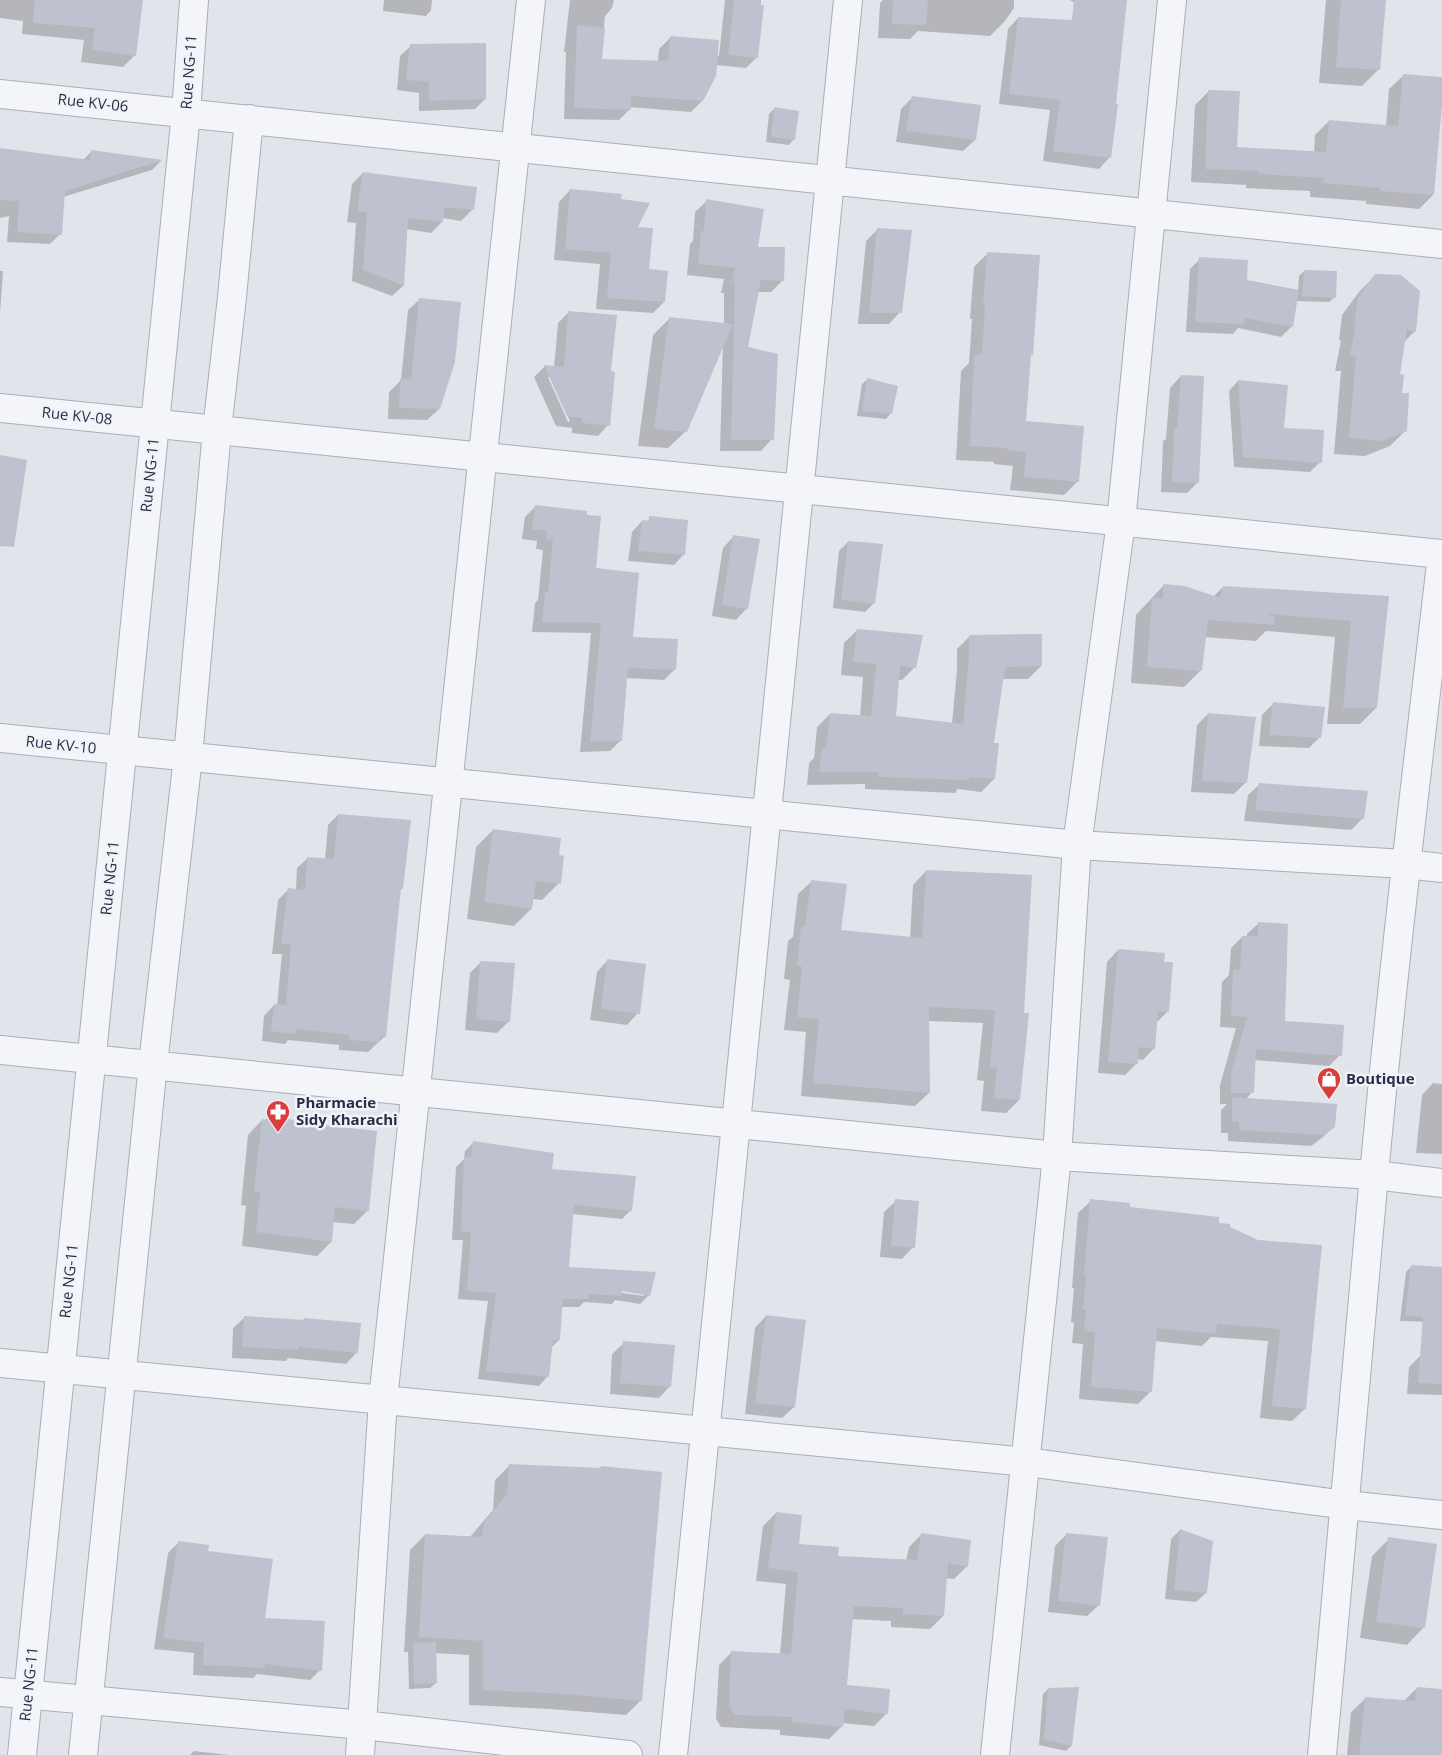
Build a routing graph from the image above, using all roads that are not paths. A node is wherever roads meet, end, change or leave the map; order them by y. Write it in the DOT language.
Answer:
graph roads {
  1 [pos="194,0"];
  2 [pos="531,0"];
  3 [pos="848,0"];
  4 [pos="1172,0"];
  5 [pos="0,94"];
  6 [pos="186,113"];
  7 [pos="249,119"];
  8 [pos="515,147"];
  9 [pos="830,180"];
  10 [pos="1152,214"];
  11 [pos="1442,244"];
  12 [pos="0,408"];
  13 [pos="155,424"];
  14 [pos="217,430"];
  15 [pos="483,457"];
  16 [pos="799,489"];
  17 [pos="1121,522"];
  18 [pos="1442,554"];
  19 [pos="0,738"];
  20 [pos="122,751"];
  21 [pos="188,757"];
  22 [pos="448,783"];
  23 [pos="766,815"];
  24 [pos="1077,845"];
  25 [pos="1406,864"];
  26 [pos="1442,868"];
  27 [pos="0,1050"];
  28 [pos="92,1059"];
  29 [pos="153,1064"];
  30 [pos="416,1091"];
  31 [pos="736,1124"];
  32 [pos="1058,1156"];
  33 [pos="1374,1175"];
  34 [pos="1442,1183"];
  35 [pos="0,1363"];
  36 [pos="60,1369"];
  37 [pos="121,1375"];
  38 [pos="383,1400"];
  39 [pos="705,1431"];
  40 [pos="1027,1462"];
  41 [pos="1346,1505"];
  42 [pos="1442,1515"];
  43 [pos="0,1692"];
  44 [pos="28,1695"];
  45 [pos="88,1701"];
  46 [pos="363,1725"];
  47 [pos="22,1755"];
  48 [pos="83,1755"];
  49 [pos="360,1755"];
  50 [pos="628,1755"];
  51 [pos="673,1755"];
  52 [pos="995,1755"];
  53 [pos="1322,1755"];
  1 -- 6 [label="street, Rue NG-11"];
  2 -- 8 [label="street"];
  3 -- 9 [label="street"];
  4 -- 10 [label="street"];
  5 -- 6 [label="street, Rue KV-06"];
  6 -- 7 [label="street, Rue KV-06"];
  6 -- 13 [label="street, Rue NG-11"];
  7 -- 8 [label="street, Rue KV-06"];
  7 -- 14 [label="street"];
  8 -- 9 [label="street, Rue KV-06"];
  8 -- 15 [label="street"];
  9 -- 10 [label="street, Rue KV-06"];
  9 -- 16 [label="street"];
  10 -- 11 [label="street, Rue KV-06"];
  10 -- 17 [label="street"];
  12 -- 13 [label="street, Rue KV-08"];
  13 -- 14 [label="street, Rue KV-08"];
  13 -- 20 [label="street, Rue NG-11"];
  14 -- 15 [label="street, Rue KV-08"];
  14 -- 21 [label="street"];
  15 -- 16 [label="street, Rue KV-08"];
  15 -- 22 [label="street"];
  16 -- 17 [label="street, Rue KV-08"];
  16 -- 23 [label="street"];
  17 -- 18 [label="street, Rue KV-08"];
  17 -- 24 [label="street"];
  18 -- 25 [label="street"];
  19 -- 20 [label="street, Rue KV-10"];
  20 -- 21 [label="street, Rue KV-10"];
  20 -- 28 [label="street, Rue NG-11"];
  21 -- 22 [label="street, Rue KV-10"];
  21 -- 29 [label="street"];
  22 -- 23 [label="street, Rue KV-10"];
  22 -- 30 [label="street"];
  23 -- 24 [label="street, Rue KV-10"];
  23 -- 31 [label="street"];
  24 -- 25 [label="street, Rue KV-10"];
  24 -- 32 [label="street"];
  25 -- 26 [label="street, Rue KV-10"];
  25 -- 33 [label="street"];
  27 -- 28 [label="street"];
  28 -- 29 [label="street"];
  28 -- 36 [label="street, Rue NG-11"];
  29 -- 30 [label="street"];
  29 -- 37 [label="street"];
  30 -- 31 [label="street"];
  30 -- 38 [label="street"];
  31 -- 32 [label="street"];
  31 -- 39 [label="street"];
  32 -- 33 [label="street"];
  32 -- 40 [label="street"];
  33 -- 34 [label="street"];
  33 -- 41 [label="street"];
  35 -- 36 [label="street"];
  36 -- 37 [label="street"];
  36 -- 44 [label="street, Rue NG-11"];
  37 -- 38 [label="street"];
  37 -- 45 [label="street"];
  38 -- 39 [label="street"];
  38 -- 46 [label="street"];
  39 -- 40 [label="street"];
  39 -- 51 [label="street"];
  40 -- 41 [label="street"];
  40 -- 52 [label="street"];
  41 -- 42 [label="street"];
  41 -- 53 [label="street"];
  43 -- 44 [label="street"];
  44 -- 45 [label="street"];
  44 -- 47 [label="street, Rue NG-11"];
  45 -- 46 [label="street"];
  45 -- 48 [label="street"];
  46 -- 49 [label="street"];
  46 -- 50 [label="street"];
}
